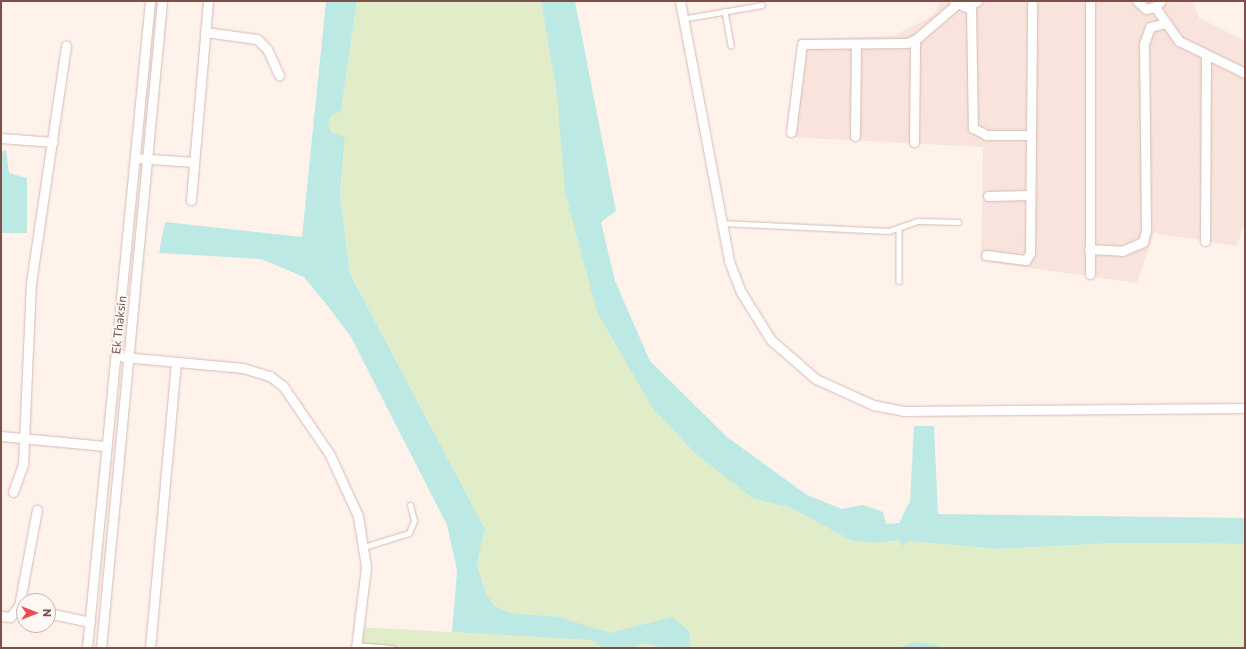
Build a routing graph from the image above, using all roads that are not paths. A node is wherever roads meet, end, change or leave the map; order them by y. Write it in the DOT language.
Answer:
graph roads {
  1 [pos="150,1"];
  2 [pos="162,1"];
  3 [pos="208,1"];
  4 [pos="680,1"];
  5 [pos="1032,1"];
  6 [pos="1090,1"];
  7 [pos="1136,1"];
  8 [pos="956,3"];
  9 [pos="974,4"];
  10 [pos="1158,4"];
  11 [pos="762,5"];
  12 [pos="726,11"];
  13 [pos="682,19"];
  14 [pos="1166,23"];
  15 [pos="205,32"];
  16 [pos="915,40"];
  17 [pos="731,45"];
  18 [pos="856,45"];
  19 [pos="66,46"];
  20 [pos="1206,56"];
  21 [pos="1245,73"];
  22 [pos="279,75"];
  23 [pos="791,132"];
  24 [pos="1031,135"];
  25 [pos="855,136"];
  26 [pos="1,138"];
  27 [pos="53,142"];
  28 [pos="914,142"];
  29 [pos="136,158"];
  30 [pos="148,159"];
  31 [pos="194,162"];
  32 [pos="1030,195"];
  33 [pos="988,196"];
  34 [pos="191,200"];
  35 [pos="958,222"];
  36 [pos="722,223"];
  37 [pos="899,230"];
  38 [pos="1205,240"];
  39 [pos="1089,248"];
  40 [pos="986,255"];
  41 [pos="1090,274"];
  42 [pos="899,282"];
  43 [pos="116,356"];
  44 [pos="130,357"];
  45 [pos="176,362"];
  46 [pos="1245,408"];
  47 [pos="1,436"];
  48 [pos="25,439"];
  49 [pos="105,446"];
  50 [pos="13,492"];
  51 [pos="410,505"];
  52 [pos="37,510"];
  53 [pos="364,547"];
  54 [pos="23,593"];
  55 [pos="16,611"];
  56 [pos="56,614"];
  57 [pos="1,616"];
  58 [pos="90,622"];
  59 [pos="356,646"];
  60 [pos="87,648"];
  61 [pos="101,648"];
  62 [pos="150,648"];
  63 [pos="393,648"];
  1 -- 29 [label="street, Ek Thaksin"];
  2 -- 30 [label="street"];
  3 -- 15 [label="street"];
  4 -- 13 [label="street"];
  5 -- 24 [label="street"];
  6 -- 39 [label="street"];
  7 -- 10 [label="street"];
  8 -- 9 [label="street"];
  8 -- 16 [label="street"];
  9 -- 24 [label="street"];
  10 -- 14 [label="street"];
  11 -- 12 [label="lane"];
  12 -- 13 [label="lane"];
  12 -- 17 [label="lane"];
  13 -- 36 [label="street"];
  14 -- 20 [label="street"];
  14 -- 39 [label="street"];
  15 -- 22 [label="street"];
  15 -- 31 [label="street"];
  16 -- 18 [label="street"];
  16 -- 28 [label="street"];
  18 -- 23 [label="street"];
  18 -- 25 [label="street"];
  19 -- 27 [label="street"];
  20 -- 21 [label="street"];
  20 -- 38 [label="street"];
  24 -- 32 [label="street"];
  26 -- 27 [label="street"];
  27 -- 48 [label="street"];
  29 -- 30 [label="street"];
  29 -- 43 [label="street, Ek Thaksin"];
  30 -- 31 [label="street"];
  30 -- 44 [label="street"];
  31 -- 34 [label="street"];
  32 -- 33 [label="street"];
  32 -- 40 [label="street"];
  35 -- 37 [label="lane"];
  36 -- 37 [label="lane"];
  36 -- 46 [label="street"];
  37 -- 42 [label="lane"];
  39 -- 41 [label="street"];
  43 -- 44 [label="street"];
  43 -- 49 [label="street, Ek Thaksin"];
  44 -- 45 [label="street"];
  44 -- 61 [label="street"];
  45 -- 53 [label="street"];
  45 -- 62 [label="street"];
  47 -- 48 [label="street"];
  48 -- 49 [label="street"];
  48 -- 50 [label="street"];
  49 -- 58 [label="street, Ek Thaksin"];
  51 -- 53 [label="lane"];
  52 -- 54 [label="street"];
  53 -- 59 [label="street"];
  55 -- 57 [label="street"];
  56 -- 58 [label="street"];
  58 -- 60 [label="street, Ek Thaksin"];
  59 -- 63 [label="lane"];
}
